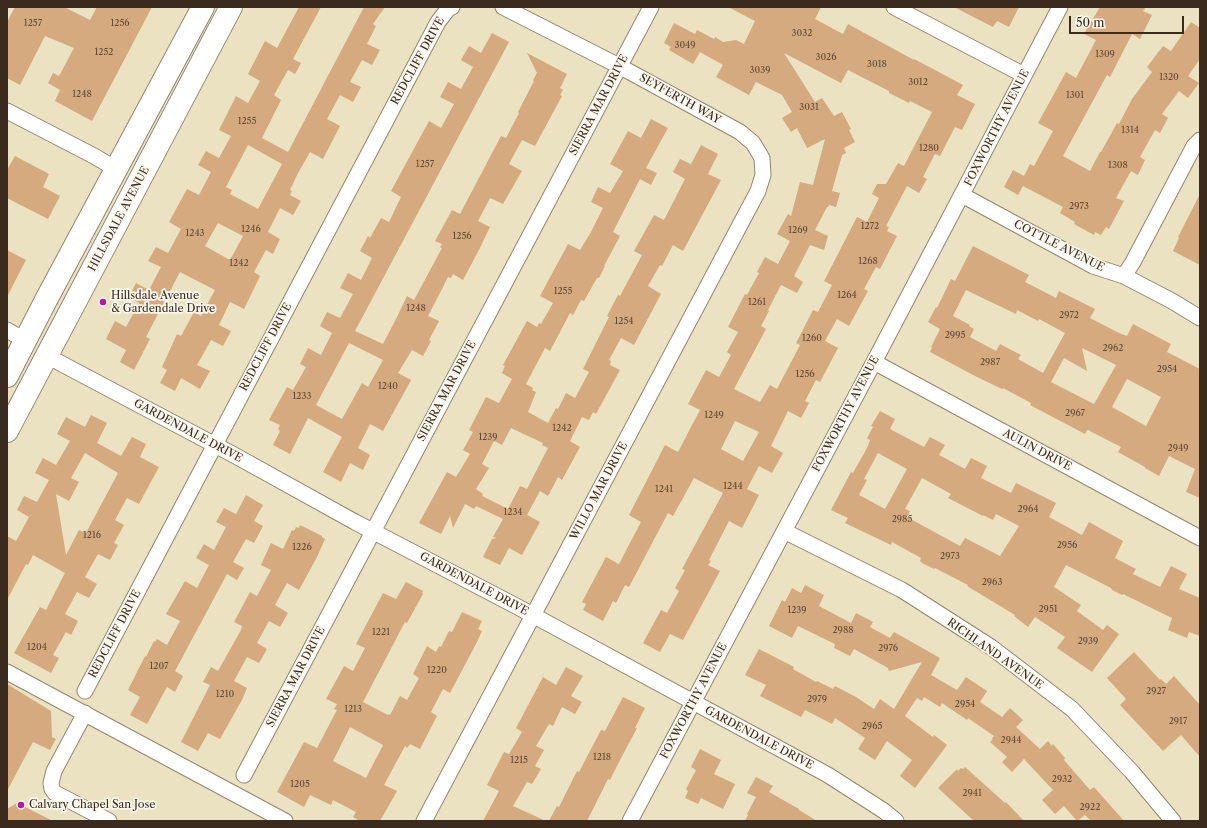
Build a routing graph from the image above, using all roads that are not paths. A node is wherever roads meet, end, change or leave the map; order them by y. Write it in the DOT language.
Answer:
graph roads {
  1 [pos="202,7"];
  2 [pos="231,7"];
  3 [pos="452,7"];
  4 [pos="503,7"];
  5 [pos="651,7"];
  6 [pos="894,7"];
  7 [pos="1060,7"];
  8 [pos="620,66"];
  9 [pos="1024,75"];
  10 [pos="7,111"];
  11 [pos="1200,140"];
  12 [pos="762,158"];
  13 [pos="116,169"];
  14 [pos="962,195"];
  15 [pos="1124,276"];
  16 [pos="46,300"];
  17 [pos="1200,318"];
  18 [pos="7,330"];
  19 [pos="26,341"];
  20 [pos="47,356"];
  21 [pos="874,362"];
  22 [pos="7,376"];
  23 [pos="28,392"];
  24 [pos="7,431"];
  25 [pos="214,444"];
  26 [pos="373,531"];
  27 [pos="784,531"];
  28 [pos="1200,538"];
  29 [pos="533,616"];
  30 [pos="7,672"];
  31 [pos="84,691"];
  32 [pos="693,702"];
  33 [pos="85,713"];
  34 [pos="244,775"];
  35 [pos="109,821"];
  36 [pos="285,821"];
  37 [pos="424,821"];
  38 [pos="630,821"];
  39 [pos="896,821"];
  40 [pos="1173,821"];
  1 -- 13 [label="highway"];
  2 -- 20 [label="highway, HILLSDALE AVENUE"];
  3 -- 25 [label="street, REDCLIFF DRIVE"];
  4 -- 8 [label="street, SEYFERTH WAY"];
  5 -- 8 [label="street, SIERRA MAR DRIVE"];
  6 -- 9 [label="street"];
  7 -- 9 [label="street, FOXWORTHY AVENUE"];
  8 -- 12 [label="street, SEYFERTH WAY"];
  8 -- 26 [label="street, SIERRA MAR DRIVE"];
  9 -- 14 [label="street, FOXWORTHY AVENUE"];
  10 -- 13 [label="street"];
  11 -- 15 [label="street"];
  12 -- 29 [label="street, WILLO MAR DRIVE"];
  13 -- 16 [label="highway"];
  14 -- 15 [label="street, COTTLE AVENUE"];
  14 -- 21 [label="street, FOXWORTHY AVENUE"];
  15 -- 17 [label="street, COTTLE AVENUE"];
  16 -- 19 [label="highway"];
  16 -- 20 [label="highway"];
  18 -- 19 [label="street"];
  19 -- 22 [label="highway"];
  19 -- 23 [label="highway"];
  20 -- 23 [label="highway, HILLSDALE AVENUE"];
  20 -- 25 [label="street, GARDENDALE DRIVE"];
  21 -- 27 [label="street, FOXWORTHY AVENUE"];
  21 -- 28 [label="street, AULIN DRIVE"];
  23 -- 24 [label="highway, HILLSDALE AVENUE"];
  25 -- 26 [label="street, GARDENDALE DRIVE"];
  25 -- 31 [label="street, REDCLIFF DRIVE"];
  26 -- 29 [label="street, GARDENDALE DRIVE"];
  26 -- 34 [label="street, SIERRA MAR DRIVE"];
  27 -- 32 [label="street, FOXWORTHY AVENUE"];
  27 -- 40 [label="street, RICHLAND AVENUE"];
  29 -- 32 [label="street, GARDENDALE DRIVE"];
  29 -- 37 [label="street, WILLO MAR DRIVE"];
  30 -- 33 [label="street"];
  32 -- 38 [label="street, FOXWORTHY AVENUE"];
  32 -- 39 [label="street, GARDENDALE DRIVE"];
  33 -- 35 [label="street"];
  33 -- 36 [label="street"];
}
